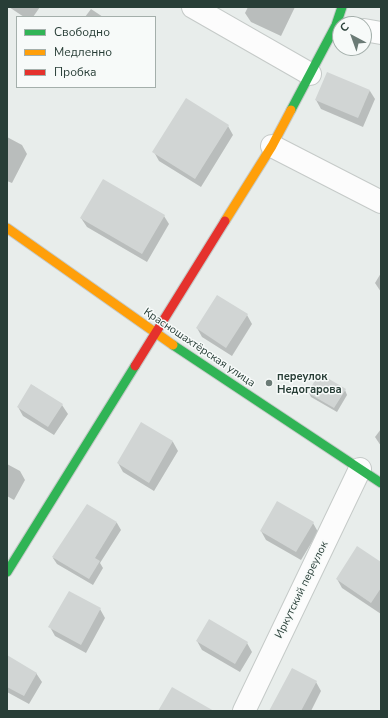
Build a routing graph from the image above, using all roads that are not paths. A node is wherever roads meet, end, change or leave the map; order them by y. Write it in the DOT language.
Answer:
graph roads {
  1 [pos="193,7"];
  2 [pos="332,32"];
  3 [pos="310,74"];
  4 [pos="272,146"];
  5 [pos="381,202"];
  6 [pos="7,228"];
  7 [pos="154,333"];
  8 [pos="360,469"];
  9 [pos="381,483"];
  10 [pos="7,572"];
  11 [pos="244,711"];
  1 -- 3 [label="street"];
  2 -- 3 [label="street"];
  3 -- 4 [label="street"];
  4 -- 5 [label="street"];
  4 -- 7 [label="street"];
  6 -- 7 [label="street, Красношахтёрская улица"];
  7 -- 8 [label="street, Красношахтёрская улица"];
  7 -- 10 [label="street"];
  8 -- 9 [label="street, Красношахтёрская улица"];
  8 -- 11 [label="street, Иркутский переулок"];
}
